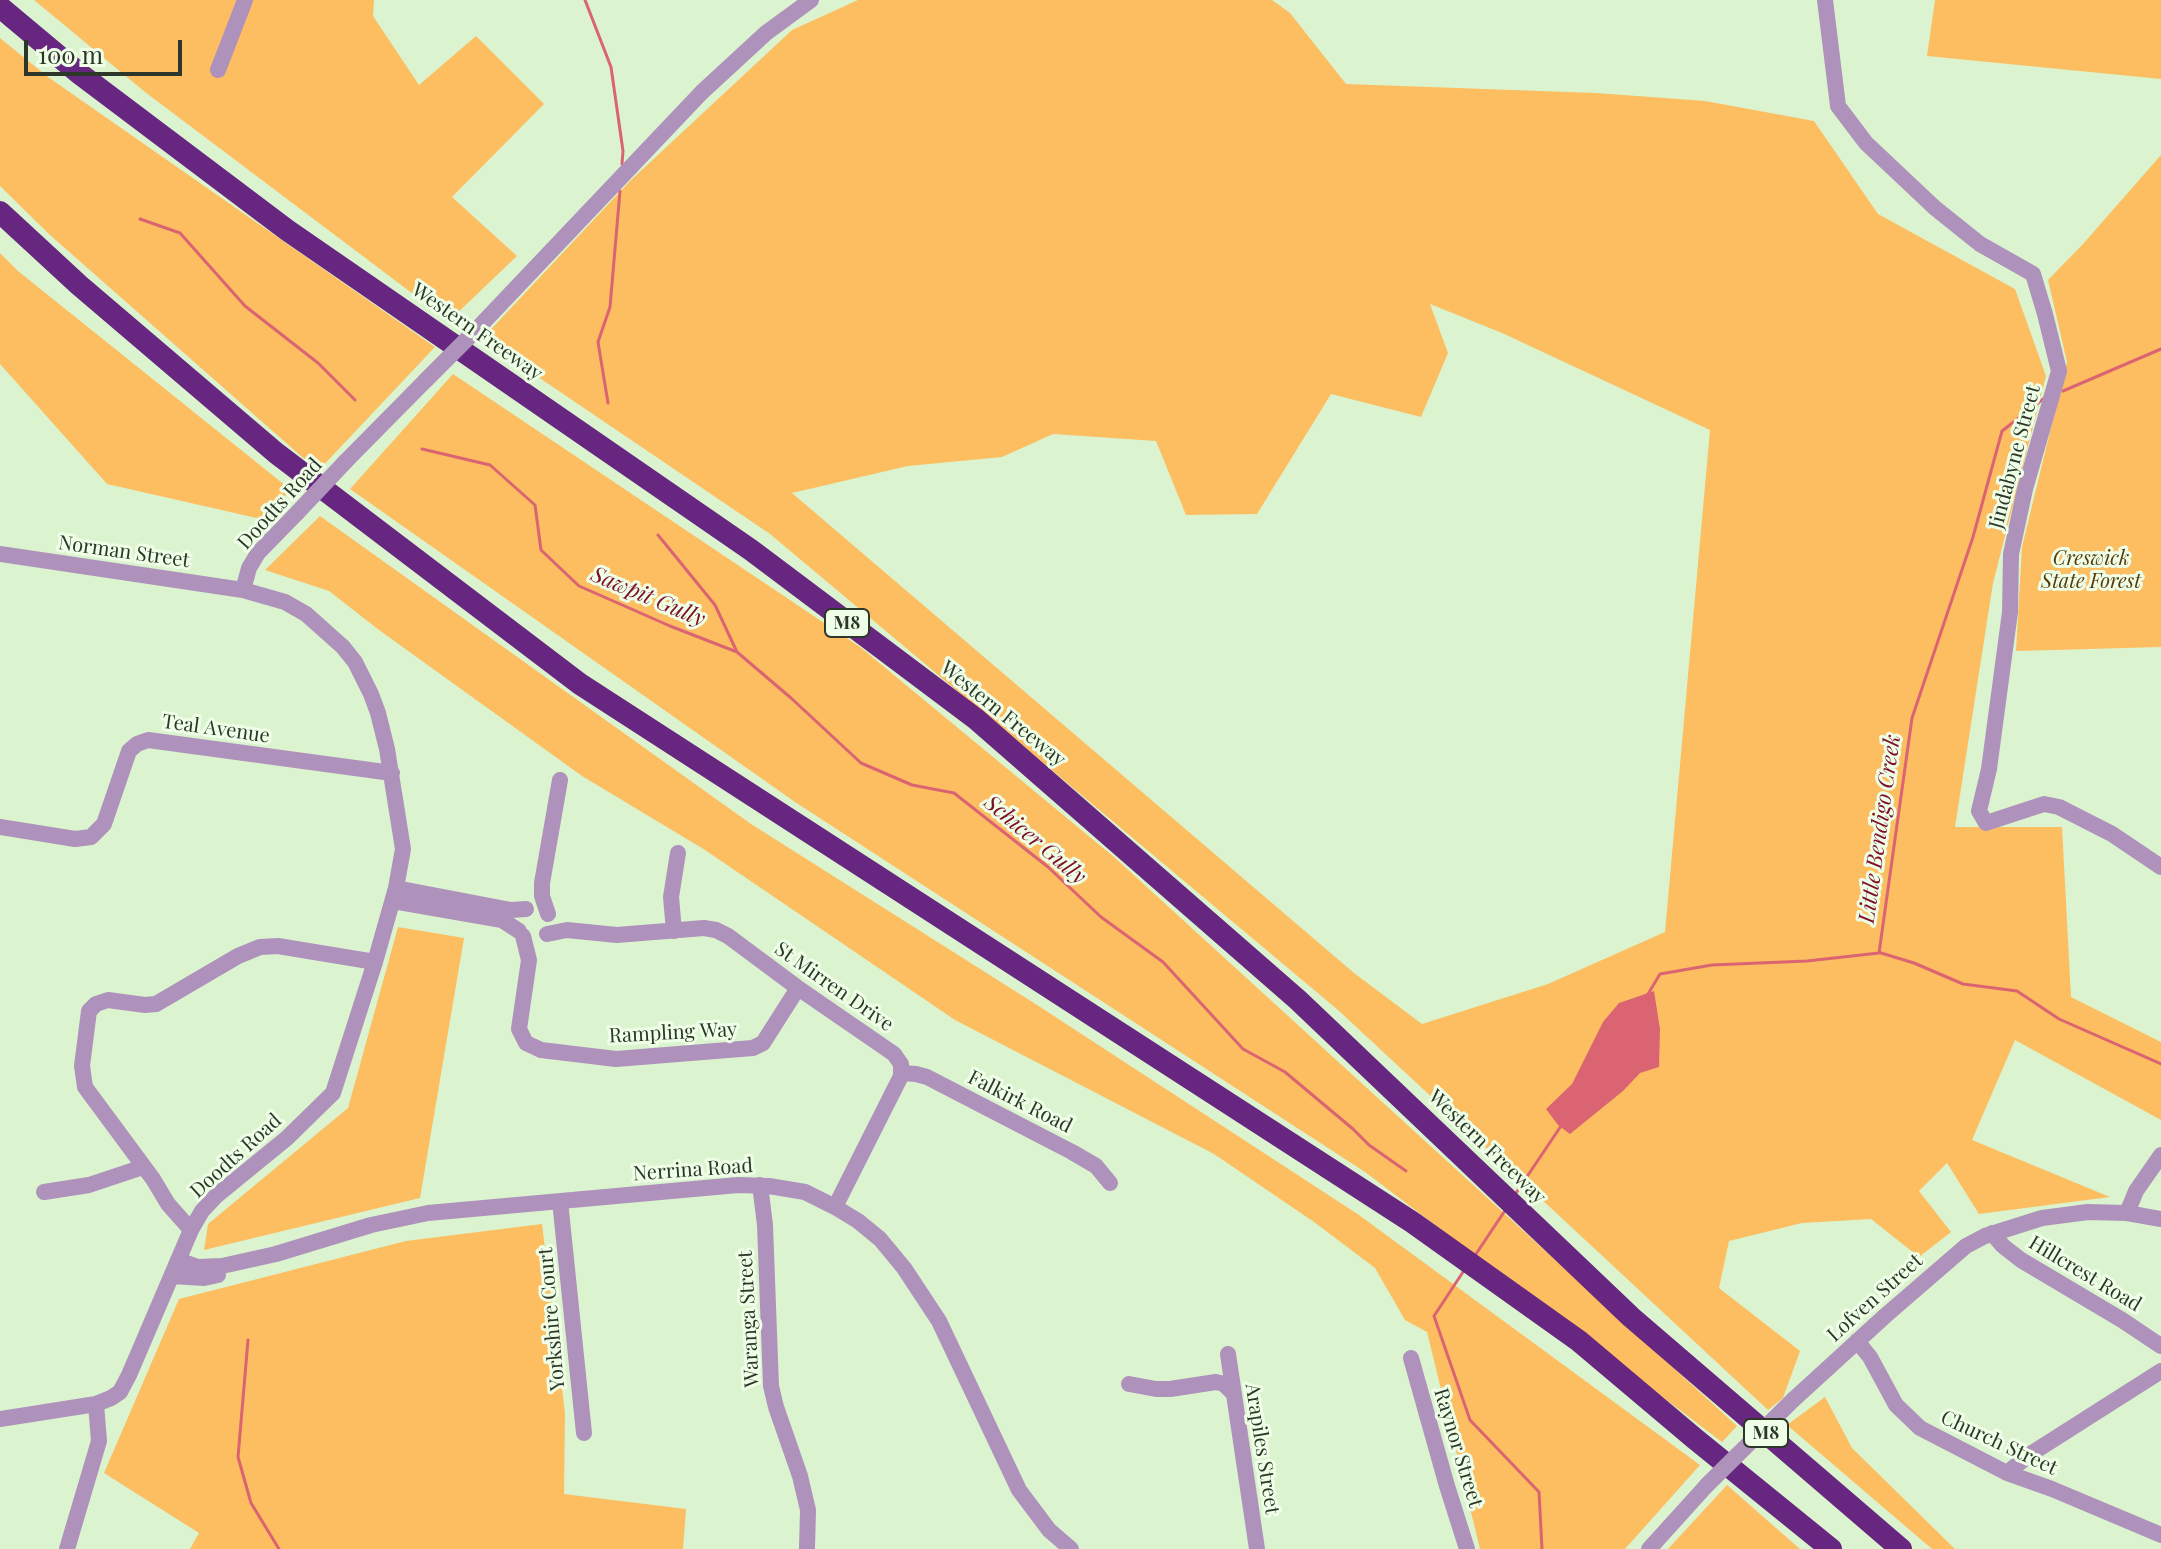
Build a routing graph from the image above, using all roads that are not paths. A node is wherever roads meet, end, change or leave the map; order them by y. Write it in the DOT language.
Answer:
graph roads {
  1 [pos="245,0"];
  2 [pos="811,0"];
  3 [pos="1825,0"];
  4 [pos="0,7"];
  5 [pos="218,70"];
  6 [pos="0,212"];
  7 [pos="0,554"];
  8 [pos="243,590"];
  9 [pos="392,773"];
  10 [pos="560,780"];
  11 [pos="0,827"];
  12 [pos="678,853"];
  13 [pos="2161,867"];
  14 [pos="542,883"];
  15 [pos="394,894"];
  16 [pos="527,908"];
  17 [pos="549,915"];
  18 [pos="674,931"];
  19 [pos="588,932"];
  20 [pos="521,934"];
  21 [pos="546,935"];
  22 [pos="375,962"];
  23 [pos="528,969"];
  24 [pos="89,987"];
  25 [pos="798,988"];
  26 [pos="97,1003"];
  27 [pos="902,1073"];
  28 [pos="2161,1155"];
  29 [pos="143,1167"];
  30 [pos="1110,1183"];
  31 [pos="765,1185"];
  32 [pos="44,1192"];
  33 [pos="560,1201"];
  34 [pos="835,1207"];
  35 [pos="2127,1213"];
  36 [pos="2161,1219"];
  37 [pos="191,1230"];
  38 [pos="1992,1233"];
  39 [pos="175,1268"];
  40 [pos="1857,1341"];
  41 [pos="2161,1346"];
  42 [pos="1228,1354"];
  43 [pos="1411,1358"];
  44 [pos="2161,1371"];
  45 [pos="1129,1384"];
  46 [pos="1234,1394"];
  47 [pos="102,1402"];
  48 [pos="0,1419"];
  49 [pos="584,1433"];
  50 [pos="2007,1473"];
  51 [pos="2161,1535"];
  52 [pos="67,1549"];
  53 [pos="807,1549"];
  54 [pos="1071,1549"];
  55 [pos="1257,1549"];
  56 [pos="1467,1549"];
  57 [pos="1649,1549"];
  58 [pos="1831,1549"];
  59 [pos="1901,1549"];
  1 -- 5 [label="street"];
  2 -- 8 [label="street, Doodts Road, bridge"];
  3 -- 13 [label="street, Jindabyne Street"];
  4 -- 59 [label="highway, Western Freeway / M8"];
  6 -- 58 [label="highway, M8"];
  7 -- 8 [label="street, Norman Street"];
  8 -- 9 [label="street, Doodts Road"];
  9 -- 11 [label="street, Teal Avenue"];
  9 -- 15 [label="street, Doodts Road"];
  10 -- 14 [label="street"];
  12 -- 18 [label="street"];
  14 -- 16 [label="street"];
  14 -- 17 [label="street"];
  15 -- 16 [label="street"];
  15 -- 20 [label="street"];
  15 -- 22 [label="street, Doodts Road"];
  16 -- 17 [label="street"];
  16 -- 20 [label="street"];
  17 -- 19 [label="street, St Mirren Drive"];
  17 -- 21 [label="street"];
  18 -- 19 [label="street, St Mirren Drive"];
  18 -- 25 [label="street, St Mirren Drive"];
  19 -- 21 [label="street, St Mirren Drive"];
  20 -- 21 [label="street"];
  20 -- 23 [label="street"];
  21 -- 23 [label="street"];
  22 -- 26 [label="street"];
  22 -- 37 [label="street, Doodts Road"];
  23 -- 25 [label="street, Rampling Way"];
  24 -- 26 [label="street"];
  25 -- 27 [label="street, St Mirren Drive"];
  26 -- 29 [label="street"];
  27 -- 30 [label="street, Falkirk Road"];
  27 -- 34 [label="street"];
  28 -- 35 [label="street"];
  29 -- 32 [label="street"];
  29 -- 37 [label="street"];
  31 -- 33 [label="street, Nerrina Road"];
  31 -- 34 [label="street, Nerrina Road"];
  31 -- 53 [label="street, Waranga Street"];
  33 -- 39 [label="street, Nerrina Road"];
  33 -- 49 [label="street, Yorkshire Court"];
  34 -- 54 [label="street, Nerrina Road"];
  35 -- 36 [label="street, Lofven Street"];
  35 -- 38 [label="street, Lofven Street"];
  37 -- 39 [label="street, Doodts Road"];
  38 -- 40 [label="street, Lofven Street"];
  38 -- 41 [label="street, Hillcrest Road"];
  39 -- 47 [label="street, Doodts Road"];
  40 -- 50 [label="street, Church Street"];
  40 -- 57 [label="street, Lofven Street, bridge"];
  42 -- 46 [label="street, Arapiles Street"];
  43 -- 56 [label="street, Raynor Street"];
  44 -- 50 [label="street"];
  45 -- 46 [label="street"];
  46 -- 55 [label="street, Arapiles Street"];
  47 -- 48 [label="street"];
  47 -- 52 [label="street"];
  50 -- 51 [label="street, Church Street"];
}
